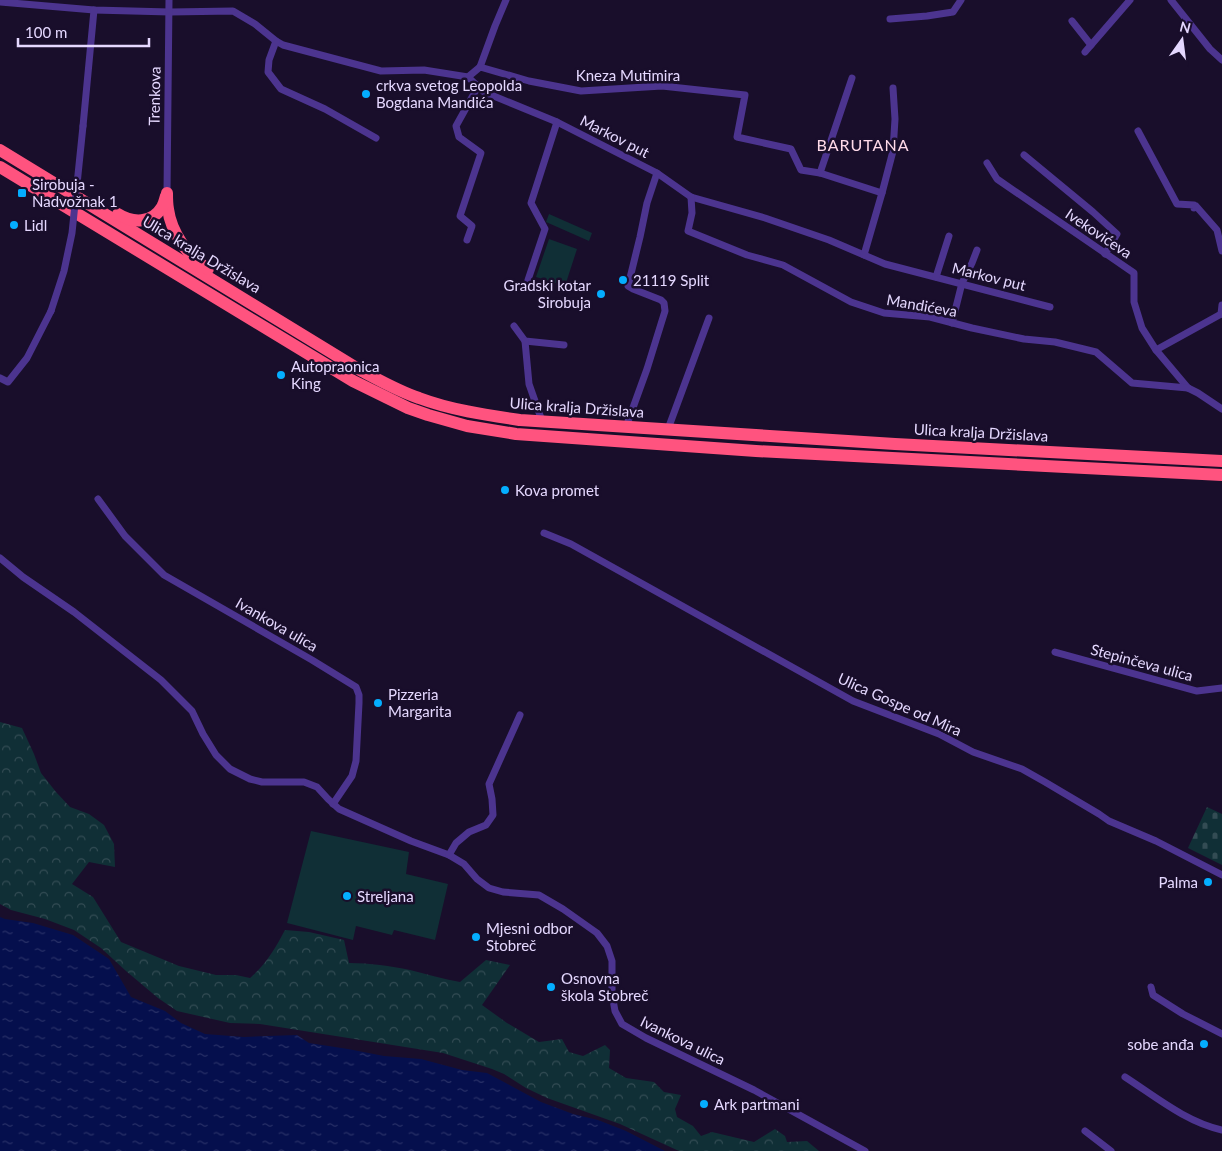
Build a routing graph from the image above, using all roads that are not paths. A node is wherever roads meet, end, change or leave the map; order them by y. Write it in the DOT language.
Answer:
graph roads {
  1 [pos="169,0"];
  2 [pos="506,0"];
  3 [pos="961,0"];
  4 [pos="1130,0"];
  5 [pos="1171,0"];
  6 [pos="0,2"];
  7 [pos="94,10"];
  8 [pos="170,12"];
  9 [pos="890,18"];
  10 [pos="1072,21"];
  11 [pos="276,41"];
  12 [pos="1091,45"];
  13 [pos="1085,52"];
  14 [pos="1222,60"];
  15 [pos="480,67"];
  16 [pos="468,77"];
  17 [pos="852,78"];
  18 [pos="477,85"];
  19 [pos="893,88"];
  20 [pos="557,122"];
  21 [pos="1138,131"];
  22 [pos="376,138"];
  23 [pos="0,150"];
  24 [pos="1024,155"];
  25 [pos="987,164"];
  26 [pos="0,167"];
  27 [pos="657,173"];
  28 [pos="820,173"];
  29 [pos="167,193"];
  30 [pos="882,193"];
  31 [pos="691,197"];
  32 [pos="88,204"];
  33 [pos="949,236"];
  34 [pos="467,240"];
  35 [pos="977,250"];
  36 [pos="1222,251"];
  37 [pos="1105,254"];
  38 [pos="864,255"];
  39 [pos="936,277"];
  40 [pos="528,280"];
  41 [pos="962,283"];
  42 [pos="224,286"];
  43 [pos="1222,305"];
  44 [pos="1050,307"];
  45 [pos="1221,315"];
  46 [pos="709,318"];
  47 [pos="952,323"];
  48 [pos="514,326"];
  49 [pos="525,341"];
  50 [pos="564,345"];
  51 [pos="1156,350"];
  52 [pos="0,378"];
  53 [pos="1188,388"];
  54 [pos="1222,409"];
  55 [pos="542,421"];
  56 [pos="626,427"];
  57 [pos="668,429"];
  58 [pos="1222,461"];
  59 [pos="1222,475"];
  60 [pos="98,499"];
  61 [pos="544,533"];
  62 [pos="0,558"];
  63 [pos="1054,652"];
  64 [pos="1222,688"];
  65 [pos="520,715"];
  66 [pos="333,804"];
  67 [pos="448,855"];
  68 [pos="1222,876"];
  69 [pos="1150,988"];
  70 [pos="1222,1034"];
  71 [pos="1125,1077"];
  72 [pos="1222,1130"];
  73 [pos="1085,1131"];
  74 [pos="865,1151"];
  75 [pos="1111,1151"];
  1 -- 8 [label="street, Trenkova"];
  2 -- 15 [label="street"];
  3 -- 9 [label="street"];
  4 -- 12 [label="street"];
  5 -- 14 [label="street"];
  6 -- 7 [label="street"];
  7 -- 8 [label="street"];
  7 -- 52 [label="street, bridge"];
  8 -- 11 [label="street"];
  8 -- 29 [label="street, Trenkova"];
  10 -- 12 [label="street"];
  11 -- 16 [label="street"];
  11 -- 22 [label="street"];
  12 -- 13 [label="street"];
  15 -- 16 [label="street"];
  15 -- 28 [label="street, Kneza Mutimira"];
  16 -- 18 [label="street, Markov put"];
  17 -- 28 [label="street"];
  18 -- 20 [label="street, Markov put"];
  18 -- 34 [label="street"];
  19 -- 30 [label="street"];
  20 -- 27 [label="street, Markov put"];
  20 -- 40 [label="street"];
  21 -- 36 [label="street"];
  23 -- 32 [label="highway, Ulica kralja Držislava"];
  24 -- 37 [label="street, Ivekovićeva"];
  25 -- 37 [label="street, Ivekovićeva"];
  26 -- 59 [label="highway, Ulica kralja Držislava"];
  27 -- 31 [label="street, Markov put"];
  27 -- 56 [label="street"];
  28 -- 30 [label="street, Kneza Mutimira"];
  29 -- 32 [label="highway"];
  29 -- 42 [label="highway"];
  30 -- 38 [label="street"];
  31 -- 38 [label="street, Markov put"];
  31 -- 47 [label="street, Mandićeva"];
  32 -- 42 [label="highway, Ulica kralja Držislava"];
  33 -- 39 [label="street"];
  35 -- 41 [label="street"];
  37 -- 51 [label="street, Ivekovićeva"];
  38 -- 39 [label="street, Markov put"];
  39 -- 41 [label="street, Markov put"];
  41 -- 44 [label="street, Markov put"];
  41 -- 47 [label="street"];
  42 -- 55 [label="highway, Ulica kralja Držislava"];
  43 -- 45 [label="street"];
  45 -- 51 [label="street"];
  46 -- 57 [label="street"];
  47 -- 53 [label="street, Mandićeva"];
  48 -- 49 [label="street"];
  49 -- 50 [label="street"];
  49 -- 55 [label="street"];
  51 -- 53 [label="street, Ivekovićeva"];
  53 -- 54 [label="street, Ivekovićeva"];
  55 -- 56 [label="highway, Ulica kralja Držislava"];
  56 -- 57 [label="highway, Ulica kralja Držislava"];
  57 -- 58 [label="highway, Ulica kralja Držislava"];
  60 -- 66 [label="street, Ivankova ulica"];
  61 -- 68 [label="street, Ulica Gospe od Mira"];
  62 -- 66 [label="street, Ivankova ulica"];
  63 -- 64 [label="street, Stepinčeva ulica"];
  65 -- 67 [label="street"];
  66 -- 67 [label="street, Ivankova ulica"];
  67 -- 74 [label="street, Ivankova ulica"];
  69 -- 70 [label="street"];
  71 -- 72 [label="street"];
  73 -- 75 [label="street"];
}
